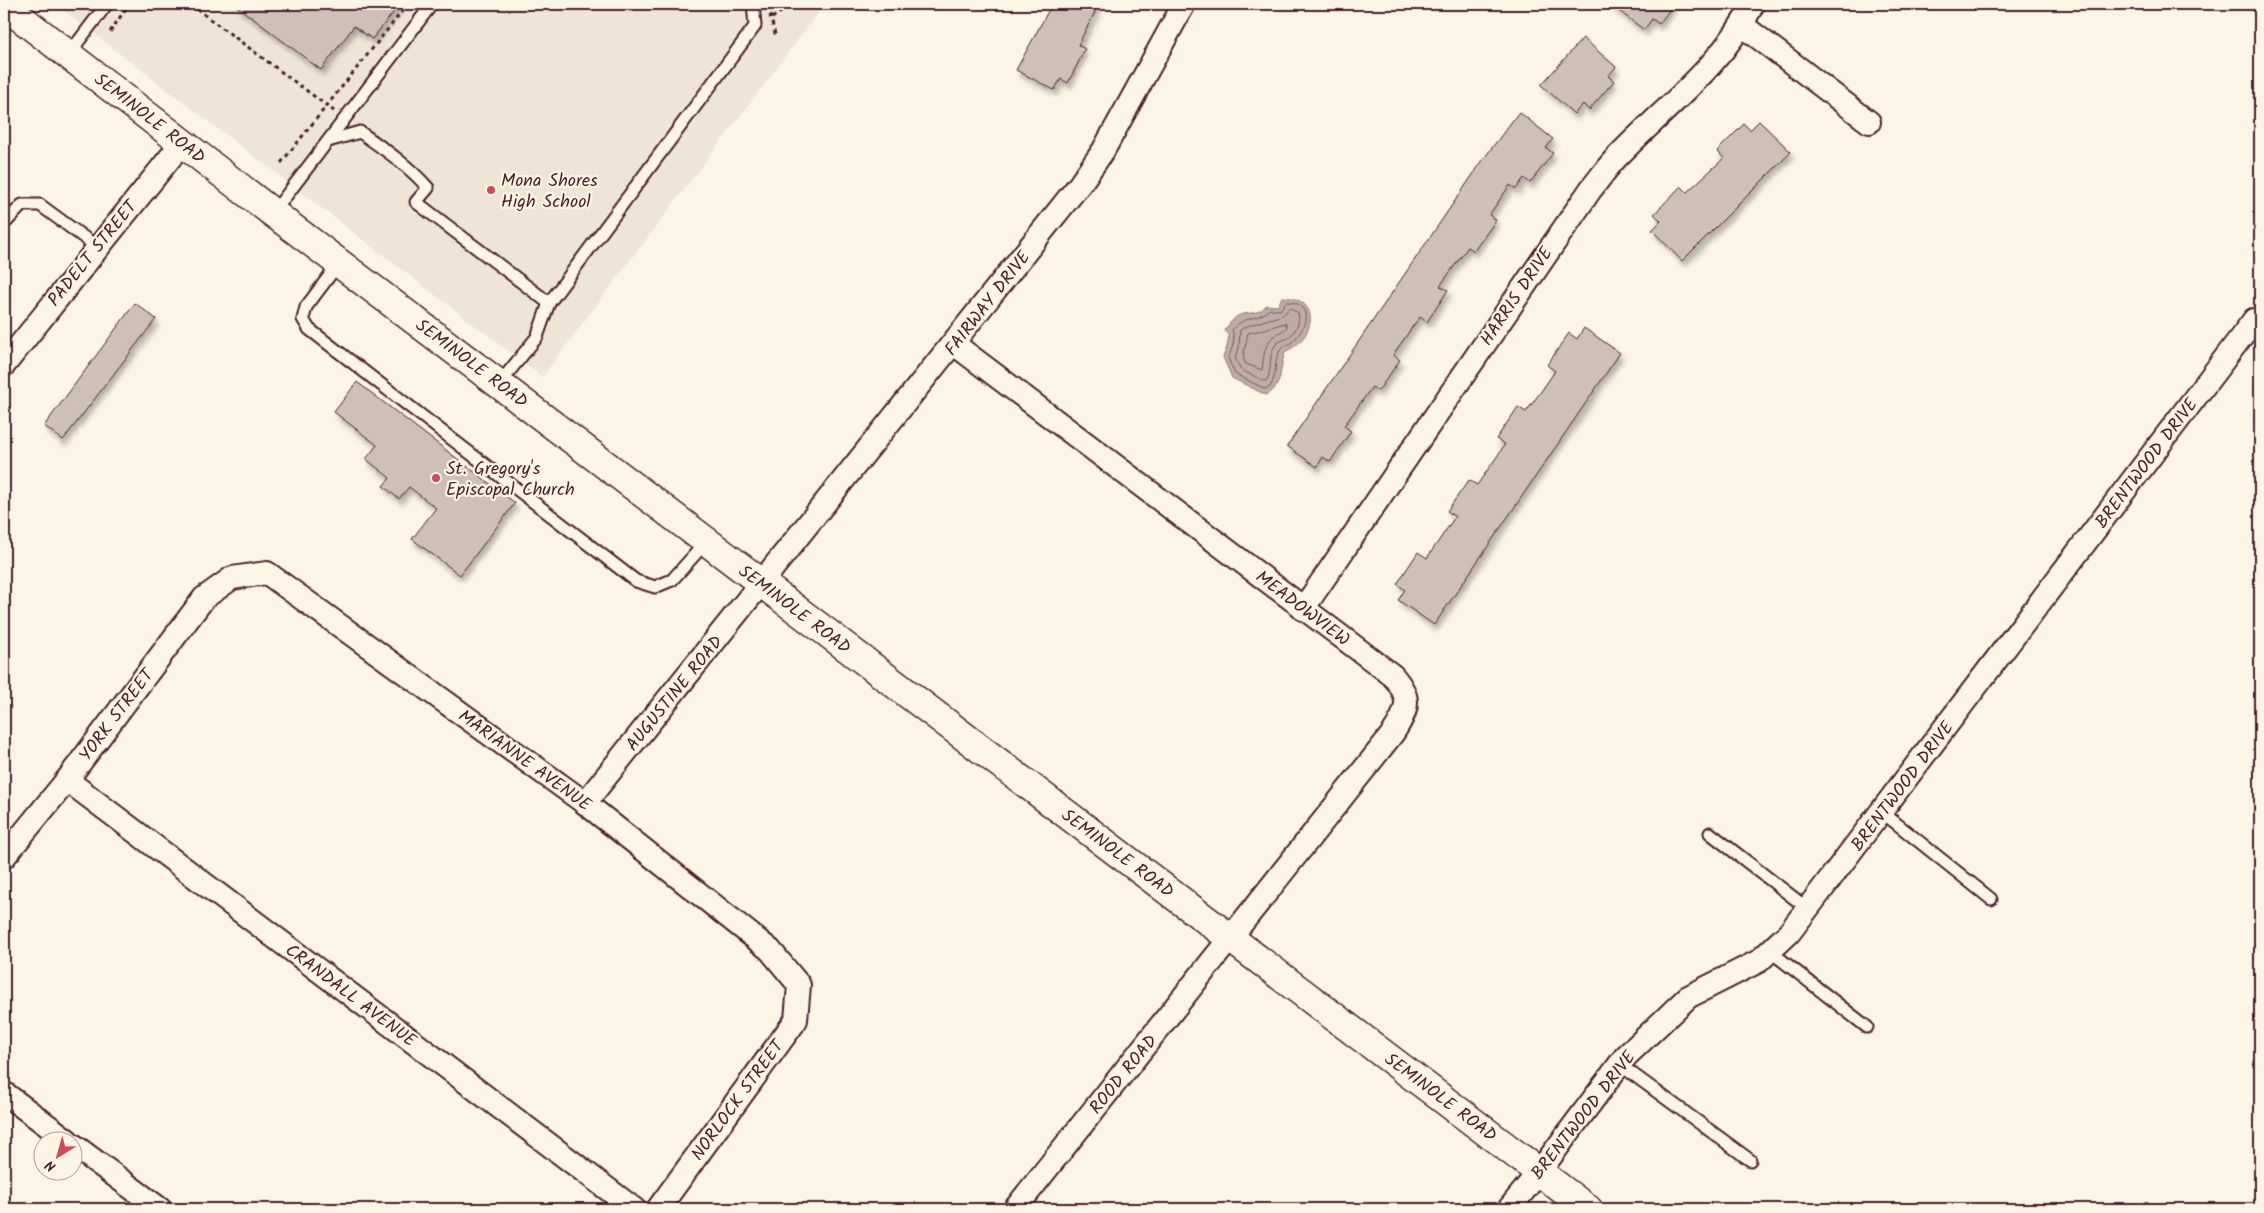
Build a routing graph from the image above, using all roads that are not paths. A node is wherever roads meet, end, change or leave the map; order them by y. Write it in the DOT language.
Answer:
graph roads {
  1 [pos="107,4"];
  2 [pos="432,4"];
  3 [pos="752,4"];
  4 [pos="1184,4"];
  5 [pos="1753,4"];
  6 [pos="4,5"];
  7 [pos="1742,25"];
  8 [pos="68,55"];
  9 [pos="1869,122"];
  10 [pos="328,141"];
  11 [pos="182,143"];
  12 [pos="273,213"];
  13 [pos="4,224"];
  14 [pos="97,247"];
  15 [pos="339,263"];
  16 [pos="549,303"];
  17 [pos="2254,320"];
  18 [pos="954,344"];
  19 [pos="4,365"];
  20 [pos="499,384"];
  21 [pos="707,541"];
  22 [pos="232,578"];
  23 [pos="762,584"];
  24 [pos="1304,608"];
  25 [pos="67,780"];
  26 [pos="585,803"];
  27 [pos="1882,812"];
  28 [pos="1710,833"];
  29 [pos="4,857"];
  30 [pos="1991,899"];
  31 [pos="1808,909"];
  32 [pos="1231,938"];
  33 [pos="1770,951"];
  34 [pos="799,985"];
  35 [pos="1867,1027"];
  36 [pos="1619,1064"];
  37 [pos="4,1094"];
  38 [pos="53,1130"];
  39 [pos="82,1151"];
  40 [pos="1750,1160"];
  41 [pos="1539,1172"];
  42 [pos="160,1209"];
  43 [pos="634,1209"];
  44 [pos="658,1209"];
  45 [pos="1015,1209"];
  46 [pos="1509,1209"];
  47 [pos="1588,1209"];
  1 -- 8 [label="lane"];
  2 -- 10 [label="lane"];
  3 -- 16 [label="lane"];
  4 -- 18 [label="street, FAIRWAY DRIVE"];
  5 -- 7 [label="street, HARRIS DRIVE"];
  6 -- 8 [label="street, SEMINOLE ROAD"];
  7 -- 9 [label="street"];
  7 -- 24 [label="street, HARRIS DRIVE"];
  8 -- 11 [label="street, SEMINOLE ROAD"];
  10 -- 12 [label="lane"];
  10 -- 16 [label="lane"];
  11 -- 12 [label="street, SEMINOLE ROAD"];
  11 -- 14 [label="street, PADELT STREET"];
  12 -- 15 [label="street, SEMINOLE ROAD"];
  13 -- 14 [label="lane"];
  14 -- 19 [label="street, PADELT STREET"];
  15 -- 20 [label="street, SEMINOLE ROAD"];
  15 -- 21 [label="lane"];
  16 -- 20 [label="lane"];
  17 -- 27 [label="street, BRENTWOOD DRIVE"];
  18 -- 23 [label="street, FAIRWAY DRIVE"];
  18 -- 24 [label="street, MEADOWVIEW"];
  20 -- 21 [label="street, SEMINOLE ROAD"];
  21 -- 23 [label="street, SEMINOLE ROAD"];
  22 -- 25 [label="street, YORK STREET"];
  22 -- 26 [label="street, MARIANNE AVENUE"];
  23 -- 26 [label="street, AUGUSTINE ROAD"];
  23 -- 32 [label="street, SEMINOLE ROAD"];
  24 -- 32 [label="street, MEADOWVIEW"];
  25 -- 29 [label="street, YORK STREET"];
  25 -- 43 [label="street, CRANDALL AVENUE"];
  26 -- 34 [label="street, MARIANNE AVENUE"];
  27 -- 30 [label="lane"];
  27 -- 31 [label="street, BRENTWOOD DRIVE"];
  28 -- 31 [label="lane"];
  31 -- 33 [label="street, BRENTWOOD DRIVE"];
  32 -- 41 [label="street, SEMINOLE ROAD"];
  32 -- 45 [label="street, ROOD ROAD"];
  33 -- 35 [label="lane"];
  33 -- 36 [label="street, BRENTWOOD DRIVE"];
  34 -- 44 [label="street, NORLOCK STREET"];
  36 -- 40 [label="lane"];
  36 -- 41 [label="street, BRENTWOOD DRIVE"];
  37 -- 38 [label="street"];
  39 -- 42 [label="street"];
  41 -- 46 [label="street, BRENTWOOD DRIVE"];
  41 -- 47 [label="street, SEMINOLE ROAD"];
}
